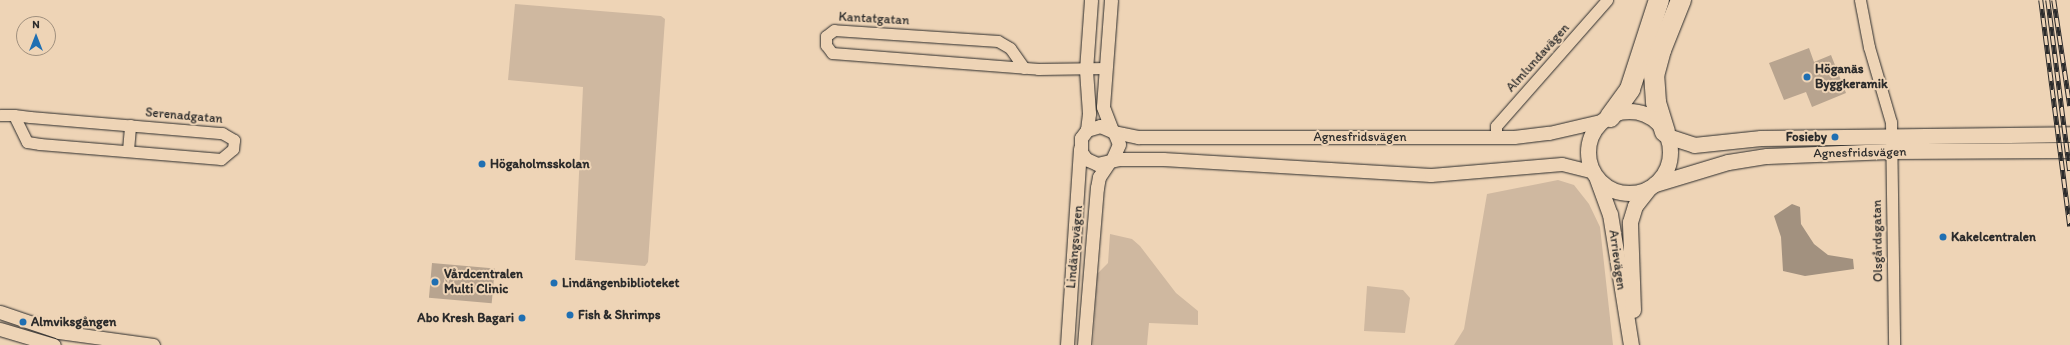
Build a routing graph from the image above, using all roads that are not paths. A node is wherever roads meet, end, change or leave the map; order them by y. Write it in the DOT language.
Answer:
graph roads {
  1 [pos="1091,0"];
  2 [pos="1111,0"];
  3 [pos="1607,0"];
  4 [pos="1659,0"];
  5 [pos="1681,0"];
  6 [pos="1860,0"];
  7 [pos="1024,68"];
  8 [pos="1106,68"];
  9 [pos="1086,70"];
  10 [pos="0,115"];
  11 [pos="14,115"];
  12 [pos="1607,118"];
  13 [pos="130,125"];
  14 [pos="1087,130"];
  15 [pos="1113,131"];
  16 [pos="1666,134"];
  17 [pos="2070,134"];
  18 [pos="1496,137"];
  19 [pos="1890,144"];
  20 [pos="1080,148"];
  21 [pos="128,150"];
  22 [pos="2070,150"];
  23 [pos="1110,161"];
  24 [pos="1595,174"];
  25 [pos="1652,186"];
  26 [pos="0,312"];
  27 [pos="0,329"];
  28 [pos="54,345"];
  29 [pos="153,345"];
  30 [pos="1067,345"];
  31 [pos="1084,345"];
  32 [pos="1631,345"];
  33 [pos="1634,345"];
  34 [pos="1894,345"];
  1 -- 9 [label="street, Lindängsvägen"];
  2 -- 8 [label="street, Lindängsvägen"];
  3 -- 18 [label="street, Almlundavägen"];
  4 -- 12 [label="highway"];
  5 -- 16 [label="highway"];
  6 -- 19 [label="street, Olsgårdsgatan"];
  7 -- 7 [label="street, Kantatgatan"];
  7 -- 9 [label="street, Kantatgatan"];
  8 -- 9 [label="street, Kantatgatan"];
  8 -- 15 [label="street, Lindängsvägen"];
  9 -- 14 [label="street, Lindängsvägen"];
  10 -- 11 [label="street, Serenadgatan"];
  11 -- 13 [label="street, Serenadgatan"];
  11 -- 21 [label="street, Serenadgatan"];
  12 -- 16 [label="main road"];
  12 -- 18 [label="street, Agnesfridsvägen"];
  12 -- 24 [label="main road"];
  13 -- 21 [label="street, Serenadgatan"];
  13 -- 21 [label="street, Serenadgatan"];
  14 -- 15 [label="street"];
  14 -- 20 [label="street, Lindängsvägen"];
  15 -- 18 [label="street, Agnesfridsvägen"];
  15 -- 23 [label="street, Lindängsvägen"];
  16 -- 19 [label="main road, Agnesfridsvägen"];
  16 -- 25 [label="main road"];
  17 -- 19 [label="main road, Agnesfridsvägen"];
  19 -- 22 [label="main road, Agnesfridsvägen"];
  19 -- 25 [label="main road, Agnesfridsvägen"];
  19 -- 34 [label="street, Olsgårdsgatan"];
  20 -- 23 [label="street"];
  20 -- 30 [label="street, Lindängsvägen"];
  23 -- 24 [label="street"];
  23 -- 31 [label="street, Lindängsvägen"];
  24 -- 25 [label="main road"];
  24 -- 32 [label="main road, Arrievägen"];
  25 -- 33 [label="main road, Arrievägen"];
  26 -- 29 [label="street"];
  27 -- 28 [label="street"];
}
